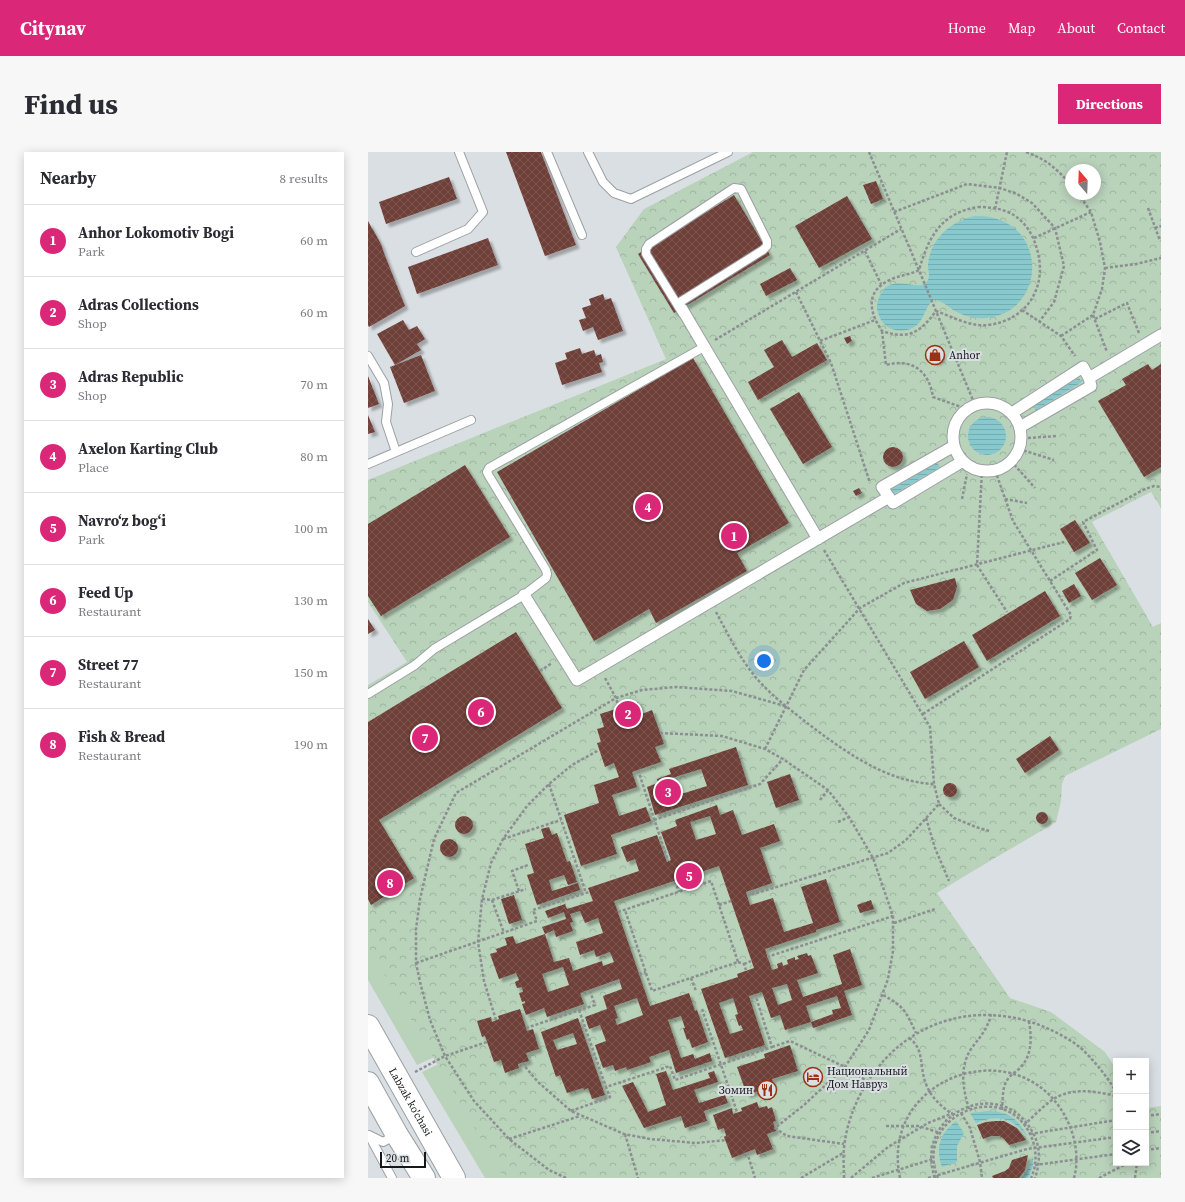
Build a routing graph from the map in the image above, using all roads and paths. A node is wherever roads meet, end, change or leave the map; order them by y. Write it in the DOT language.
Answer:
graph roads {
  1 [pos="459,152"];
  2 [pos="547,152"];
  3 [pos="588,152"];
  4 [pos="728,152"];
  5 [pos="869,152"];
  6 [pos="1007,152"];
  7 [pos="1026,152"];
  8 [pos="1065,178"];
  9 [pos="1000,188"];
  10 [pos="1082,200"];
  11 [pos="1148,208"];
  12 [pos="995,209"];
  13 [pos="894,212"];
  14 [pos="1091,212"];
  15 [pos="1161,227"];
  16 [pos="901,228"];
  17 [pos="1055,228"];
  18 [pos="1155,228"];
  19 [pos="582,235"];
  20 [pos="1034,238"];
  21 [pos="1161,241"];
  22 [pos="865,251"];
  23 [pos="416,252"];
  24 [pos="1161,258"];
  25 [pos="1105,268"];
  26 [pos="919,270"];
  27 [pos="881,284"];
  28 [pos="796,292"];
  29 [pos="680,306"];
  30 [pos="935,309"];
  31 [pos="1022,310"];
  32 [pos="1093,315"];
  33 [pos="1095,319"];
  34 [pos="875,320"];
  35 [pos="1040,322"];
  36 [pos="882,331"];
  37 [pos="1161,335"];
  38 [pos="1061,336"];
  39 [pos="820,341"];
  40 [pos="1144,345"];
  41 [pos="703,347"];
  42 [pos="368,356"];
  43 [pos="1111,364"];
  44 [pos="1082,367"];
  45 [pos="1089,378"];
  46 [pos="971,407"];
  47 [pos="1012,412"];
  48 [pos="471,420"];
  49 [pos="1020,426"];
  50 [pos="1057,436"];
  51 [pos="1020,444"];
  52 [pos="954,446"];
  53 [pos="396,452"];
  54 [pos="1054,460"];
  55 [pos="1011,461"];
  56 [pos="966,463"];
  57 [pos="368,464"];
  58 [pos="982,470"];
  59 [pos="995,470"];
  60 [pos="1161,487"];
  61 [pos="1035,488"];
  62 [pos="889,497"];
  63 [pos="962,499"];
  64 [pos="1005,499"];
  65 [pos="1026,503"];
  66 [pos="878,504"];
  67 [pos="818,539"];
  68 [pos="1064,542"];
  69 [pos="1031,550"];
  70 [pos="977,565"];
  71 [pos="1050,581"];
  72 [pos="524,595"];
  73 [pos="710,602"];
  74 [pos="860,608"];
  75 [pos="1007,612"];
  76 [pos="599,667"];
  77 [pos="368,694"];
  78 [pos="616,698"];
  79 [pos="785,706"];
  80 [pos="619,708"];
  81 [pos="923,714"];
  82 [pos="660,733"];
  83 [pos="765,749"];
  84 [pos="599,750"];
  85 [pos="783,759"];
  86 [pos="638,770"];
  87 [pos="549,784"];
  88 [pos="934,784"];
  89 [pos="828,790"];
  90 [pos="820,800"];
  91 [pos="938,804"];
  92 [pos="849,817"];
  93 [pos="926,818"];
  94 [pos="561,820"];
  95 [pos="654,820"];
  96 [pos="838,822"];
  97 [pos="989,831"];
  98 [pos="503,839"];
  99 [pos="873,858"];
  100 [pos="668,861"];
  101 [pos="528,865"];
  102 [pos="675,881"];
  103 [pos="949,881"];
  104 [pos="526,889"];
  105 [pos="519,891"];
  106 [pos="589,892"];
  107 [pos="679,892"];
  108 [pos="586,893"];
  109 [pos="747,896"];
  110 [pos="482,900"];
  111 [pos="492,900"];
  112 [pos="731,901"];
  113 [pos="719,905"];
  114 [pos="935,909"];
  115 [pos="625,910"];
  116 [pos="618,912"];
  117 [pos="893,916"];
  118 [pos="894,923"];
  119 [pos="504,933"];
  120 [pos="478,942"];
  121 [pos="768,957"];
  122 [pos="751,961"];
  123 [pos="738,962"];
  124 [pos="416,963"];
  125 [pos="744,964"];
  126 [pos="746,970"];
  127 [pos="646,972"];
  128 [pos="639,974"];
  129 [pos="691,978"];
  130 [pos="620,981"];
  131 [pos="696,991"];
  132 [pos="754,994"];
  133 [pos="883,995"];
  134 [pos="702,1009"];
  135 [pos="579,1010"];
  136 [pos="991,1014"];
  137 [pos="496,1020"];
  138 [pos="1029,1022"];
  139 [pos="368,1026"];
  140 [pos="526,1028"];
  141 [pos="916,1033"];
  142 [pos="909,1038"];
  143 [pos="487,1042"];
  144 [pos="772,1047"];
  145 [pos="445,1056"];
  146 [pos="522,1063"];
  147 [pos="721,1064"];
  148 [pos="844,1067"];
  149 [pos="415,1072"];
  150 [pos="963,1074"];
  151 [pos="1012,1074"];
  152 [pos="867,1081"];
  153 [pos="368,1083"];
  154 [pos="606,1087"];
  155 [pos="1113,1087"];
  156 [pos="929,1091"];
  157 [pos="1113,1095"];
  158 [pos="1053,1099"];
  159 [pos="969,1109"];
  160 [pos="1002,1110"];
  161 [pos="571,1111"];
  162 [pos="960,1111"];
  163 [pos="737,1112"];
  164 [pos="1161,1114"];
  165 [pos="580,1116"];
  166 [pos="955,1116"];
  167 [pos="1149,1116"];
  168 [pos="1113,1120"];
  169 [pos="1024,1125"];
  170 [pos="886,1126"];
  171 [pos="904,1126"];
  172 [pos="1070,1126"];
  173 [pos="1161,1131"];
  174 [pos="940,1133"];
  175 [pos="1149,1133"];
  176 [pos="397,1134"];
  177 [pos="624,1134"];
  178 [pos="1030,1134"];
  179 [pos="369,1135"];
  180 [pos="1113,1137"];
  181 [pos="509,1139"];
  182 [pos="726,1140"];
  183 [pos="1075,1142"];
  184 [pos="844,1144"];
  185 [pos="1035,1148"];
  186 [pos="1161,1148"];
  187 [pos="1149,1150"];
  188 [pos="747,1152"];
  189 [pos="843,1153"];
  190 [pos="1113,1154"];
  191 [pos="933,1159"];
  192 [pos="1077,1159"];
  193 [pos="980,1162"];
  194 [pos="1035,1165"];
  195 [pos="1122,1166"];
  196 [pos="1137,1166"];
  197 [pos="898,1169"];
  198 [pos="936,1177"];
  199 [pos="392,1178"];
  200 [pos="424,1178"];
  201 [pos="454,1178"];
  202 [pos="566,1178"];
  203 [pos="638,1178"];
  204 [pos="755,1178"];
  205 [pos="801,1178"];
  206 [pos="844,1178"];
  207 [pos="851,1178"];
  208 [pos="872,1178"];
  209 [pos="900,1178"];
  210 [pos="928,1178"];
  211 [pos="982,1178"];
  212 [pos="1031,1178"];
  213 [pos="1035,1178"];
  214 [pos="1074,1178"];
  215 [pos="1099,1178"];
  216 [pos="1135,1178"];
  1 -- 23 [label="lane"];
  2 -- 19 [label="lane"];
  3 -- 4 [label="lane"];
  5 -- 13 [label="path"];
  6 -- 9 [label="path"];
  7 -- 8 [label="path"];
  9 -- 12 [label="path"];
  9 -- 13 [label="path"];
  9 -- 17 [label="path"];
  10 -- 14 [label="path"];
  11 -- 18 [label="path"];
  12 -- 20 [label="path"];
  12 -- 26 [label="path"];
  13 -- 16 [label="path"];
  14 -- 17 [label="path"];
  14 -- 25 [label="path"];
  15 -- 18 [label="path"];
  16 -- 22 [label="path"];
  16 -- 26 [label="path"];
  17 -- 20 [label="path"];
  17 -- 35 [label="path"];
  18 -- 21 [label="path"];
  20 -- 31 [label="path"];
  22 -- 27 [label="path"];
  22 -- 28 [label="path"];
  24 -- 25 [label="path"];
  25 -- 32 [label="path"];
  26 -- 27 [label="path"];
  26 -- 30 [label="path"];
  27 -- 34 [label="path"];
  28 -- 39 [label="path"];
  28 -- 41 [label="path"];
  29 -- 29 [label="lane"];
  29 -- 41 [label="street"];
  30 -- 31 [label="path"];
  30 -- 36 [label="path"];
  30 -- 46 [label="path"];
  31 -- 35 [label="path"];
  32 -- 33 [label="path"];
  32 -- 38 [label="path"];
  33 -- 40 [label="path"];
  33 -- 43 [label="path"];
  34 -- 36 [label="path"];
  34 -- 39 [label="path"];
  35 -- 38 [label="path"];
  36 -- 46 [label="path"];
  37 -- 40 [label="street"];
  38 -- 44 [label="path"];
  39 -- 66 [label="path"];
  40 -- 43 [label="street"];
  41 -- 67 [label="street"];
  41 -- 72 [label="lane"];
  42 -- 53 [label="lane"];
  43 -- 45 [label="street"];
  44 -- 45 [label="street"];
  44 -- 47 [label="street"];
  45 -- 49 [label="street"];
  46 -- 47 [label="street"];
  46 -- 52 [label="street"];
  47 -- 49 [label="street"];
  48 -- 53 [label="lane"];
  49 -- 51 [label="street"];
  50 -- 51 [label="path"];
  51 -- 54 [label="path"];
  51 -- 55 [label="street"];
  52 -- 56 [label="street"];
  52 -- 62 [label="street"];
  53 -- 57 [label="lane"];
  55 -- 59 [label="street"];
  55 -- 61 [label="path"];
  56 -- 58 [label="street"];
  56 -- 62 [label="street"];
  56 -- 63 [label="path"];
  58 -- 59 [label="street"];
  58 -- 70 [label="path"];
  59 -- 64 [label="path"];
  60 -- 71 [label="path"];
  62 -- 66 [label="street"];
  64 -- 65 [label="path"];
  64 -- 69 [label="path"];
  66 -- 67 [label="street"];
  67 -- 73 [label="street"];
  67 -- 74 [label="path"];
  68 -- 69 [label="path"];
  69 -- 70 [label="path"];
  69 -- 71 [label="path"];
  70 -- 74 [label="path"];
  70 -- 75 [label="path"];
  71 -- 81 [label="path"];
  72 -- 76 [label="street"];
  72 -- 77 [label="lane"];
  73 -- 76 [label="street"];
  73 -- 79 [label="path"];
  74 -- 79 [label="path"];
  74 -- 81 [label="path"];
  76 -- 78 [label="path"];
  78 -- 79 [label="path"];
  78 -- 80 [label="path"];
  78 -- 124 [label="path"];
  79 -- 83 [label="path"];
  79 -- 88 [label="path"];
  81 -- 88 [label="path"];
  82 -- 83 [label="path"];
  83 -- 85 [label="path"];
  84 -- 87 [label="path"];
  85 -- 89 [label="path"];
  85 -- 95 [label="path"];
  86 -- 95 [label="path"];
  87 -- 94 [label="path"];
  87 -- 98 [label="path"];
  88 -- 91 [label="path"];
  89 -- 90 [label="path"];
  89 -- 92 [label="path"];
  91 -- 93 [label="path"];
  91 -- 97 [label="path"];
  92 -- 96 [label="path"];
  92 -- 99 [label="path"];
  93 -- 99 [label="path"];
  93 -- 103 [label="path"];
  94 -- 98 [label="path"];
  94 -- 108 [label="path"];
  95 -- 100 [label="path"];
  98 -- 110 [label="path"];
  99 -- 109 [label="path"];
  99 -- 117 [label="path"];
  101 -- 105 [label="path"];
  102 -- 107 [label="path"];
  104 -- 105 [label="path"];
  105 -- 111 [label="path"];
  106 -- 108 [label="path"];
  107 -- 113 [label="path"];
  107 -- 115 [label="path"];
  108 -- 119 [label="path"];
  110 -- 111 [label="path"];
  110 -- 120 [label="path"];
  111 -- 119 [label="path"];
  112 -- 113 [label="path"];
  113 -- 123 [label="path"];
  114 -- 118 [label="path"];
  115 -- 116 [label="path"];
  115 -- 127 [label="path"];
  117 -- 118 [label="path"];
  117 -- 121 [label="path"];
  118 -- 133 [label="path"];
  119 -- 120 [label="path"];
  120 -- 124 [label="path"];
  120 -- 137 [label="path"];
  122 -- 125 [label="path"];
  123 -- 125 [label="path"];
  123 -- 129 [label="path"];
  124 -- 145 [label="path"];
  125 -- 126 [label="path"];
  127 -- 128 [label="path"];
  127 -- 129 [label="path"];
  129 -- 131 [label="path"];
  130 -- 135 [label="path"];
  132 -- 144 [label="path"];
  133 -- 141 [label="path"];
  133 -- 148 [label="path"];
  134 -- 147 [label="path"];
  135 -- 140 [label="path"];
  135 -- 154 [label="path"];
  136 -- 138 [label="path"];
  136 -- 141 [label="path"];
  136 -- 150 [label="path"];
  138 -- 151 [label="path"];
  138 -- 155 [label="path"];
  139 -- 201 [label="main road, Labzak ko'chasi"];
  141 -- 142 [label="path"];
  142 -- 152 [label="path"];
  142 -- 156 [label="path"];
  143 -- 145 [label="path"];
  144 -- 147 [label="path"];
  144 -- 148 [label="path"];
  145 -- 149 [label="path"];
  145 -- 181 [label="path"];
  146 -- 161 [label="path"];
  147 -- 154 [label="path"];
  147 -- 163 [label="path"];
  148 -- 152 [label="path"];
  148 -- 184 [label="path"];
  150 -- 151 [label="path"];
  150 -- 156 [label="path"];
  150 -- 159 [label="path"];
  151 -- 158 [label="path"];
  151 -- 160 [label="path"];
  152 -- 184 [label="path"];
  153 -- 176 [label="main road"];
  154 -- 161 [label="path"];
  156 -- 166 [label="path"];
  156 -- 171 [label="path"];
  157 -- 158 [label="path"];
  158 -- 169 [label="path"];
  158 -- 172 [label="path"];
  159 -- 160 [label="path"];
  159 -- 162 [label="path"];
  160 -- 169 [label="path"];
  161 -- 165 [label="path"];
  162 -- 166 [label="path"];
  162 -- 193 [label="path"];
  162 -- 198 [label="path, bridge"];
  162 -- 207 [label="path, bridge"];
  162 -- 213 [label="path, bridge"];
  164 -- 167 [label="path"];
  165 -- 177 [label="path"];
  165 -- 181 [label="path"];
  166 -- 174 [label="path"];
  168 -- 172 [label="path"];
  169 -- 178 [label="path"];
  170 -- 171 [label="path"];
  171 -- 174 [label="path"];
  171 -- 197 [label="path"];
  172 -- 178 [label="path"];
  172 -- 183 [label="path"];
  173 -- 175 [label="path"];
  174 -- 191 [label="path"];
  176 -- 179 [label="lane"];
  176 -- 200 [label="main road"];
  177 -- 182 [label="path"];
  177 -- 203 [label="path"];
  178 -- 185 [label="path"];
  179 -- 199 [label="lane"];
  180 -- 183 [label="path"];
  181 -- 202 [label="path"];
  183 -- 185 [label="path"];
  183 -- 192 [label="path"];
  184 -- 189 [label="path"];
  185 -- 193 [label="path"];
  185 -- 194 [label="path"];
  186 -- 187 [label="path"];
  188 -- 204 [label="path"];
  189 -- 205 [label="path"];
  189 -- 206 [label="path"];
  190 -- 192 [label="path"];
  191 -- 197 [label="path"];
  191 -- 198 [label="path"];
  192 -- 194 [label="path"];
  192 -- 214 [label="path"];
  193 -- 198 [label="path"];
  193 -- 211 [label="path"];
  194 -- 212 [label="path"];
  195 -- 215 [label="path"];
  196 -- 216 [label="path"];
  197 -- 208 [label="path"];
  197 -- 209 [label="path"];
  198 -- 210 [label="path"];
}
